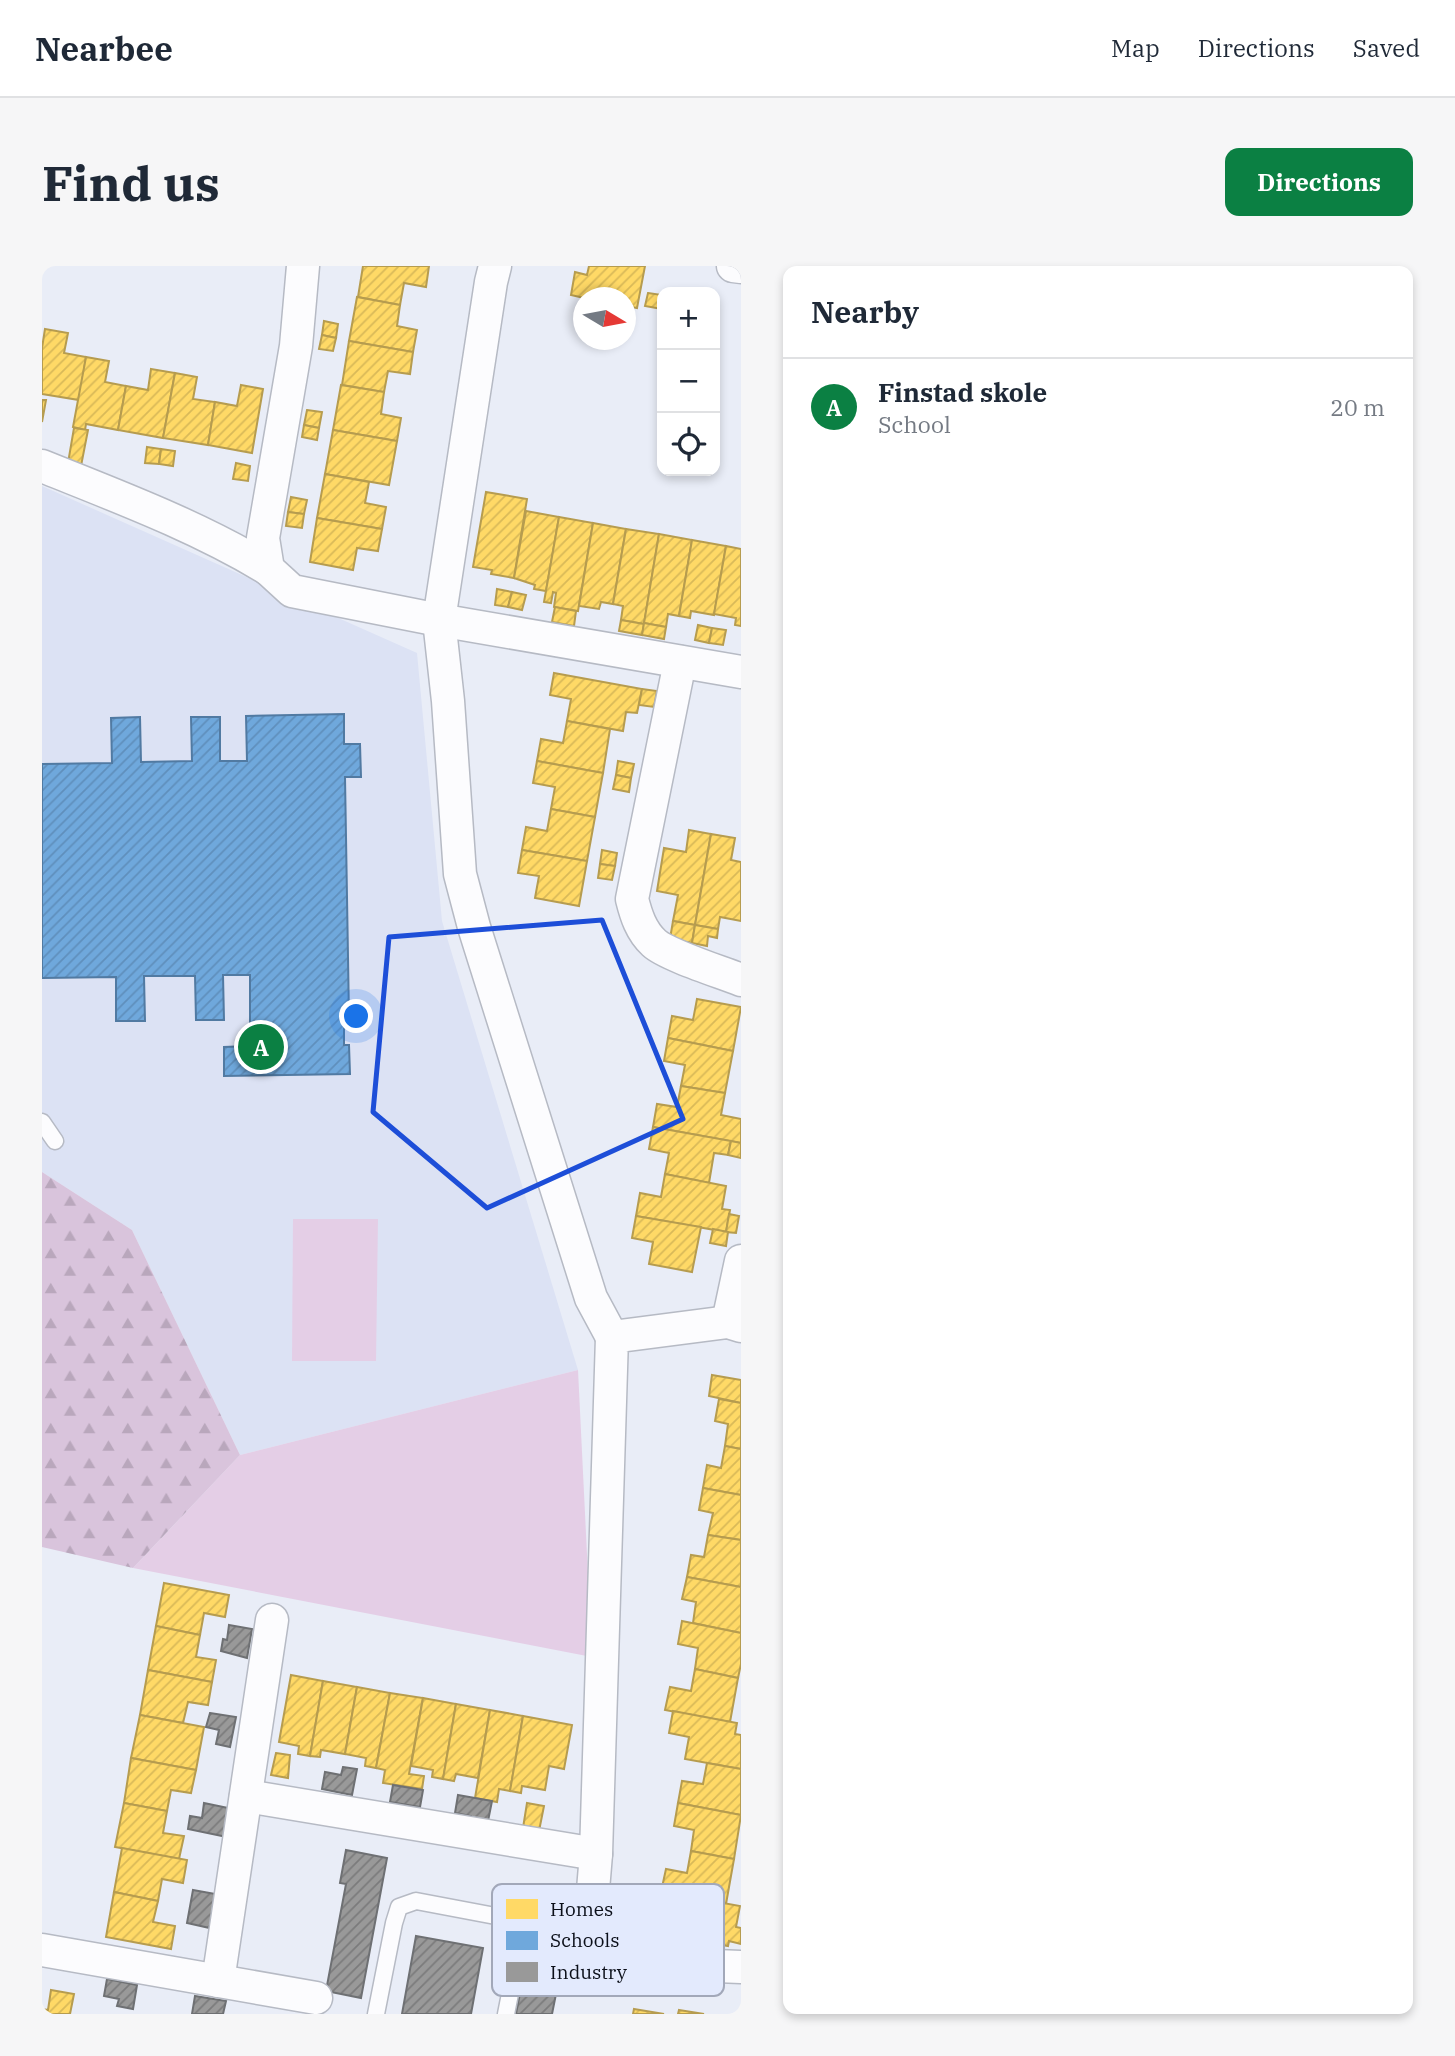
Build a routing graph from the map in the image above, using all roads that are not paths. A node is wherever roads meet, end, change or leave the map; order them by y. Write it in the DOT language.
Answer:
graph roads {
  1 [pos="303,266"];
  2 [pos="495,266"];
  3 [pos="733,266"];
  4 [pos="741,267"];
  5 [pos="42,466"];
  6 [pos="268,569"];
  7 [pos="439,620"];
  8 [pos="680,662"];
  9 [pos="741,672"];
  10 [pos="741,980"];
  11 [pos="42,1122"];
  12 [pos="55,1141"];
  13 [pos="741,1261"];
  14 [pos="734,1324"];
  15 [pos="612,1337"];
  16 [pos="272,1620"];
  17 [pos="246,1796"];
  18 [pos="596,1854"];
  19 [pos="594,1884"];
  20 [pos="492,1916"];
  21 [pos="42,1950"];
  22 [pos="218,1981"];
  23 [pos="510,1996"];
  24 [pos="316,1998"];
  25 [pos="376,2014"];
  26 [pos="506,2014"];
  1 -- 6 [label="street"];
  2 -- 7 [label="street"];
  3 -- 4 [label="street"];
  5 -- 6 [label="street"];
  6 -- 7 [label="street"];
  7 -- 8 [label="street"];
  7 -- 15 [label="street"];
  8 -- 9 [label="street"];
  8 -- 10 [label="street"];
  11 -- 12 [label="lane"];
  13 -- 14 [label="street"];
  14 -- 15 [label="street"];
  15 -- 18 [label="street"];
  16 -- 17 [label="street"];
  17 -- 18 [label="street"];
  17 -- 22 [label="street"];
  18 -- 19 [label="street"];
  20 -- 25 [label="lane"];
  21 -- 22 [label="street"];
  22 -- 24 [label="street"];
  23 -- 26 [label="lane"];
}
